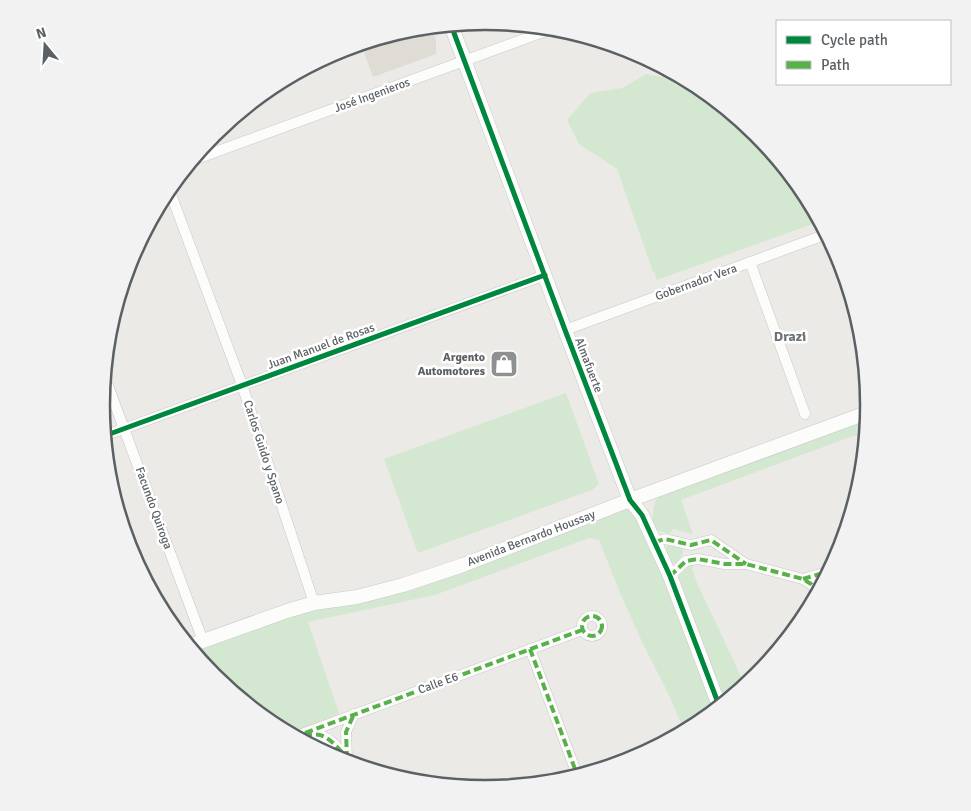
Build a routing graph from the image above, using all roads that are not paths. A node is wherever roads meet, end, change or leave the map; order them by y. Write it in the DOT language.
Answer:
graph roads {
  1 [pos="453,32"];
  2 [pos="539,34"];
  3 [pos="464,61"];
  4 [pos="205,156"];
  5 [pos="172,198"];
  6 [pos="821,236"];
  7 [pos="750,262"];
  8 [pos="545,275"];
  9 [pos="565,330"];
  10 [pos="242,385"];
  11 [pos="111,392"];
  12 [pos="805,414"];
  13 [pos="861,415"];
  14 [pos="124,428"];
  15 [pos="111,433"];
  16 [pos="630,500"];
  17 [pos="655,542"];
  18 [pos="691,545"];
  19 [pos="686,561"];
  20 [pos="746,564"];
  21 [pos="821,573"];
  22 [pos="670,576"];
  23 [pos="803,579"];
  24 [pos="814,588"];
  25 [pos="314,603"];
  26 [pos="582,630"];
  27 [pos="203,641"];
  28 [pos="196,644"];
  29 [pos="530,650"];
  30 [pos="717,701"];
  31 [pos="354,714"];
  32 [pos="303,734"];
  33 [pos="307,736"];
  34 [pos="339,751"];
  35 [pos="347,754"];
  36 [pos="575,770"];
  1 -- 3 [label="street, Almafuerte"];
  2 -- 3 [label="street, José Ingenieros"];
  3 -- 4 [label="street, José Ingenieros"];
  3 -- 8 [label="street, Almafuerte"];
  5 -- 10 [label="street, Carlos Guido y Spano"];
  6 -- 7 [label="street, Gobernador Vera"];
  7 -- 9 [label="street, Gobernador Vera"];
  7 -- 12 [label="street"];
  8 -- 9 [label="street, Almafuerte"];
  8 -- 10 [label="street, Juan Manuel de Rosas"];
  9 -- 16 [label="street, Almafuerte"];
  10 -- 14 [label="street, Juan Manuel de Rosas"];
  10 -- 25 [label="street, Carlos Guido y Spano"];
  11 -- 14 [label="street, Facundo Quiroga"];
  13 -- 16 [label="street, Avenida Bernardo Houssay"];
  14 -- 15 [label="street, Juan Manuel de Rosas"];
  14 -- 27 [label="street, Facundo Quiroga"];
  16 -- 17 [label="street, Almafuerte"];
  16 -- 25 [label="street, Avenida Bernardo Houssay"];
  17 -- 18 [label="street"];
  17 -- 22 [label="street, Almafuerte"];
  18 -- 19 [label="street"];
  18 -- 20 [label="street"];
  19 -- 20 [label="street"];
  19 -- 22 [label="street"];
  20 -- 23 [label="street"];
  21 -- 23 [label="street"];
  22 -- 30 [label="street, Almafuerte"];
  23 -- 24 [label="street"];
  25 -- 27 [label="street, Avenida Bernardo Houssay"];
  26 -- 29 [label="street, Calle E6"];
  27 -- 28 [label="street, Avenida Bernardo Houssay"];
  29 -- 31 [label="street, Calle E6"];
  29 -- 36 [label="street"];
  31 -- 32 [label="street, Calle E6"];
  31 -- 35 [label="street"];
  33 -- 34 [label="street"];
}
